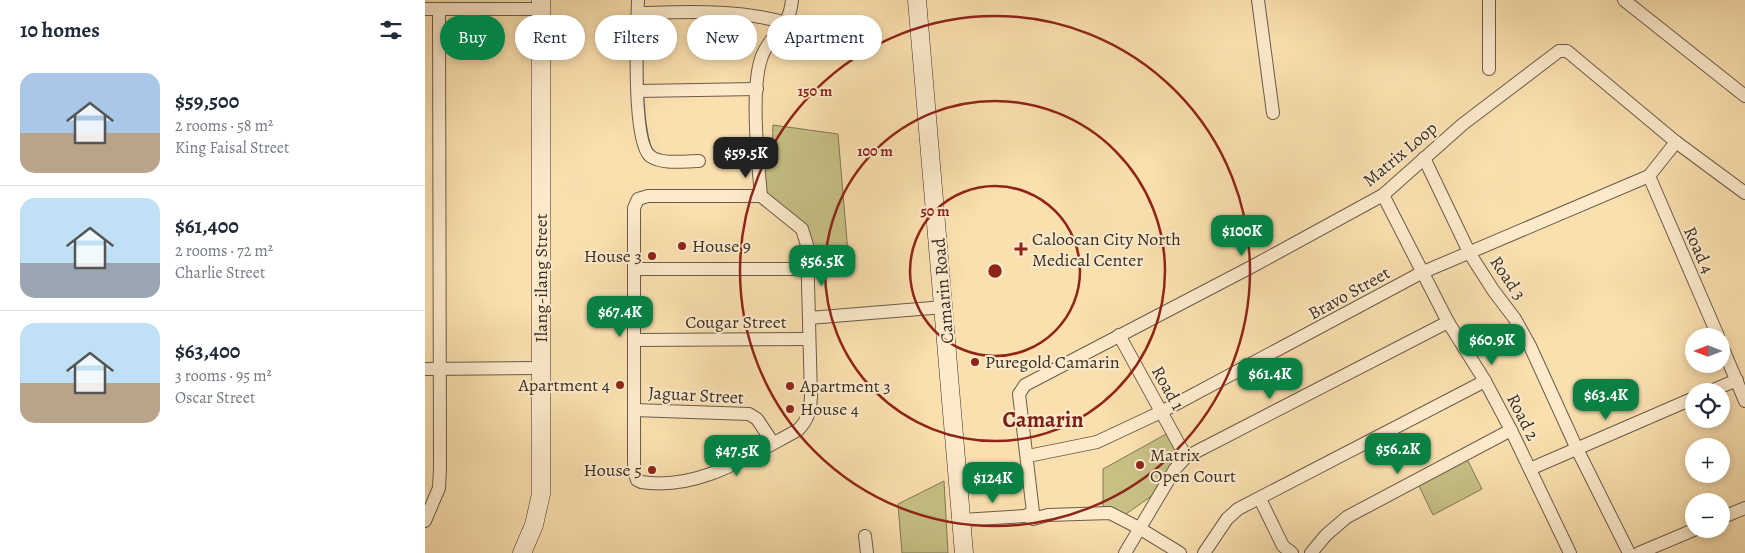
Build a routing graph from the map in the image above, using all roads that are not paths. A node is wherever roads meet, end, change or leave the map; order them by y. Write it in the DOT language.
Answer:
graph roads {
  1 [pos="792,0"];
  2 [pos="917,0"];
  3 [pos="1258,0"];
  4 [pos="1489,0"];
  5 [pos="1624,0"];
  6 [pos="541,4"];
  7 [pos="637,6"];
  8 [pos="715,6"];
  9 [pos="425,9"];
  10 [pos="439,9"];
  11 [pos="790,15"];
  12 [pos="767,18"];
  13 [pos="767,49"];
  14 [pos="1489,69"];
  15 [pos="757,88"];
  16 [pos="638,92"];
  17 [pos="1745,96"];
  18 [pos="1273,113"];
  19 [pos="1676,142"];
  20 [pos="1425,158"];
  21 [pos="699,161"];
  22 [pos="1649,176"];
  23 [pos="1745,193"];
  24 [pos="1383,195"];
  25 [pos="761,196"];
  26 [pos="1470,254"];
  27 [pos="634,269"];
  28 [pos="809,269"];
  29 [pos="1421,273"];
  30 [pos="944,307"];
  31 [pos="809,318"];
  32 [pos="1448,322"];
  33 [pos="1715,328"];
  34 [pos="1119,335"];
  35 [pos="809,339"];
  36 [pos="634,340"];
  37 [pos="1730,364"];
  38 [pos="541,368"];
  39 [pos="425,369"];
  40 [pos="439,369"];
  41 [pos="1737,380"];
  42 [pos="1485,381"];
  43 [pos="1730,383"];
  44 [pos="1745,401"];
  45 [pos="1685,402"];
  46 [pos="634,410"];
  47 [pos="1161,412"];
  48 [pos="1511,430"];
  49 [pos="773,443"];
  50 [pos="1577,449"];
  51 [pos="1028,456"];
  52 [pos="1186,457"];
  53 [pos="1529,468"];
  54 [pos="1260,499"];
  55 [pos="1745,508"];
  56 [pos="1029,514"];
  57 [pos="1730,514"];
  58 [pos="962,520"];
  59 [pos="425,521"];
  60 [pos="1139,528"];
  61 [pos="1685,534"];
  62 [pos="865,536"];
  63 [pos="523,553"];
  64 [pos="867,553"];
  65 [pos="964,553"];
  66 [pos="1125,553"];
  67 [pos="1180,553"];
  68 [pos="1204,553"];
  69 [pos="1292,553"];
  70 [pos="1311,553"];
  71 [pos="1569,553"];
  72 [pos="1629,553"];
  73 [pos="1639,553"];
  1 -- 11 [label="street"];
  2 -- 30 [label="main road, Camarin Road"];
  3 -- 18 [label="street"];
  4 -- 14 [label="street"];
  5 -- 17 [label="street"];
  6 -- 10 [label="street"];
  6 -- 38 [label="main road, Ilang-ilang Street"];
  7 -- 8 [label="street"];
  7 -- 16 [label="street"];
  8 -- 12 [label="street"];
  9 -- 10 [label="street"];
  10 -- 40 [label="street"];
  13 -- 15 [label="street"];
  15 -- 16 [label="street"];
  15 -- 25 [label="street"];
  16 -- 21 [label="street"];
  19 -- 20 [label="street, Matrix Loop"];
  19 -- 22 [label="street, Bravo Street"];
  19 -- 23 [label="street, Matrix Loop"];
  20 -- 24 [label="street, Matrix Loop"];
  20 -- 26 [label="street, Road 3"];
  22 -- 26 [label="street, Bravo Street"];
  22 -- 33 [label="street, Road 4"];
  24 -- 29 [label="street, Road 2"];
  24 -- 34 [label="street, Matrix Loop"];
  25 -- 27 [label="street"];
  25 -- 28 [label="street"];
  26 -- 29 [label="street, Bravo Street"];
  26 -- 50 [label="street, Road 3"];
  27 -- 28 [label="street"];
  27 -- 36 [label="street"];
  28 -- 31 [label="street"];
  29 -- 32 [label="street, Road 2"];
  29 -- 47 [label="street, Bravo Street"];
  30 -- 31 [label="street"];
  30 -- 58 [label="main road, Camarin Road"];
  31 -- 35 [label="street"];
  32 -- 42 [label="street, Road 2"];
  32 -- 52 [label="street"];
  34 -- 47 [label="street, Road 1"];
  34 -- 51 [label="street, Matrix Loop"];
  35 -- 36 [label="street, Cougar Street"];
  35 -- 49 [label="street"];
  36 -- 46 [label="street"];
  37 -- 41 [label="street"];
  38 -- 40 [label="street"];
  38 -- 63 [label="main road, Ilang-ilang Street"];
  39 -- 40 [label="street"];
  40 -- 59 [label="street"];
  41 -- 43 [label="street"];
  41 -- 44 [label="street"];
  42 -- 48 [label="street, Road 2"];
  42 -- 54 [label="street"];
  45 -- 50 [label="street"];
  46 -- 49 [label="street, Jaguar Street"];
  46 -- 49 [label="street"];
  47 -- 51 [label="street, Bravo Street"];
  47 -- 52 [label="street, Road 1"];
  48 -- 53 [label="street, Road 2"];
  48 -- 70 [label="street"];
  50 -- 53 [label="street"];
  50 -- 72 [label="street, Road 3"];
  51 -- 56 [label="street, Matrix Loop"];
  52 -- 60 [label="street"];
  53 -- 71 [label="street, Road 2"];
  54 -- 68 [label="street"];
  54 -- 69 [label="street"];
  55 -- 57 [label="street"];
  56 -- 58 [label="street"];
  56 -- 60 [label="street"];
  58 -- 65 [label="main road, Camarin Road"];
  60 -- 66 [label="street"];
  60 -- 67 [label="street"];
  61 -- 73 [label="street"];
  62 -- 64 [label="street"];
}
